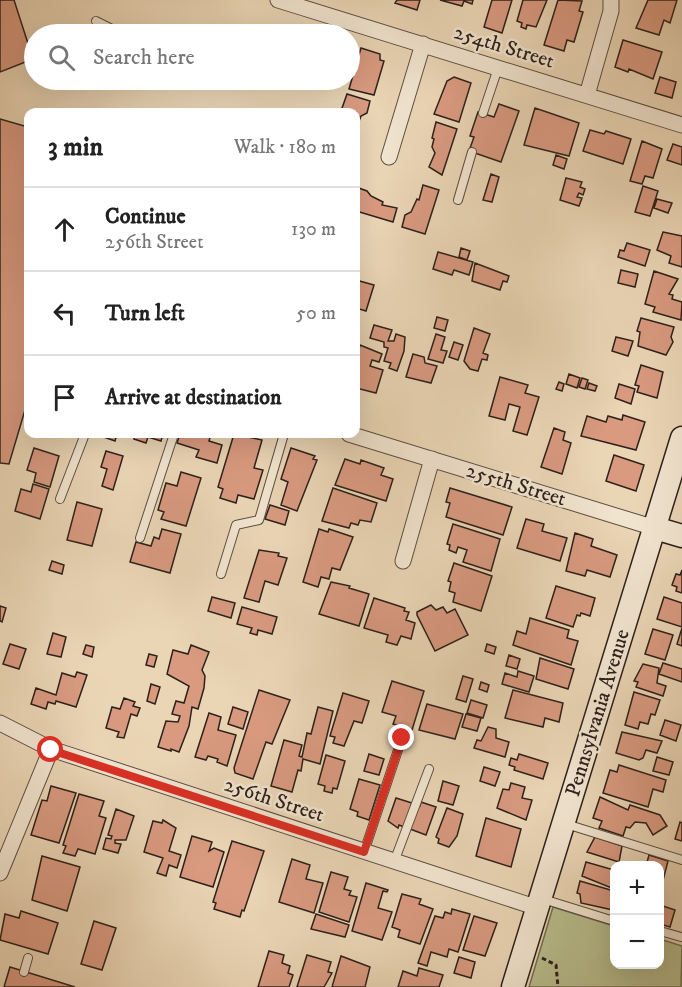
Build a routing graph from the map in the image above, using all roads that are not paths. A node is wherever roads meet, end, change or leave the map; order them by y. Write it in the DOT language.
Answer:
graph roads {
  1 [pos="278,0"];
  2 [pos="611,0"];
  3 [pos="96,21"];
  4 [pos="102,24"];
  5 [pos="357,24"];
  6 [pos="360,25"];
  7 [pos="423,44"];
  8 [pos="498,68"];
  9 [pos="586,95"];
  10 [pos="483,113"];
  11 [pos="682,124"];
  12 [pos="472,152"];
  13 [pos="389,157"];
  14 [pos="458,200"];
  15 [pos="360,437"];
  16 [pos="83,438"];
  17 [pos="173,438"];
  18 [pos="283,438"];
  19 [pos="682,438"];
  20 [pos="432,459"];
  21 [pos="60,499"];
  22 [pos="655,528"];
  23 [pos="682,536"];
  24 [pos="140,538"];
  25 [pos="403,561"];
  26 [pos="221,574"];
  27 [pos="0,723"];
  28 [pos="402,738"];
  29 [pos="51,750"];
  30 [pos="429,769"];
  31 [pos="564,823"];
  32 [pos="364,852"];
  33 [pos="682,860"];
  34 [pos="394,862"];
  35 [pos="0,873"];
  36 [pos="540,904"];
  37 [pos="610,920"];
  38 [pos="664,933"];
  39 [pos="681,937"];
  40 [pos="28,958"];
  41 [pos="24,972"];
  42 [pos="513,987"];
  1 -- 5 [label="street, 254th Street"];
  2 -- 9 [label="street"];
  3 -- 4 [label="lane"];
  6 -- 7 [label="street, 254th Street"];
  7 -- 8 [label="street, 254th Street"];
  7 -- 13 [label="street"];
  8 -- 9 [label="street, 254th Street"];
  8 -- 10 [label="lane"];
  9 -- 11 [label="street, 254th Street"];
  12 -- 14 [label="lane"];
  15 -- 20 [label="street, 255th Street"];
  16 -- 21 [label="lane"];
  17 -- 24 [label="lane"];
  18 -- 26 [label="lane"];
  19 -- 22 [label="street, Pennsylvania Avenue"];
  20 -- 22 [label="street, 255th Street"];
  20 -- 25 [label="street"];
  22 -- 23 [label="street, 255th Street"];
  22 -- 31 [label="street, Pennsylvania Avenue"];
  27 -- 29 [label="street, 256th Street"];
  28 -- 32 [label="lane"];
  29 -- 32 [label="street, 256th Street"];
  29 -- 35 [label="street"];
  30 -- 34 [label="lane"];
  31 -- 33 [label="lane"];
  31 -- 36 [label="street, Pennsylvania Avenue"];
  32 -- 34 [label="street, 256th Street"];
  34 -- 36 [label="street, 256th Street"];
  36 -- 37 [label="lane"];
  36 -- 42 [label="street, Pennsylvania Avenue"];
  38 -- 39 [label="lane"];
  40 -- 41 [label="lane"];
}
